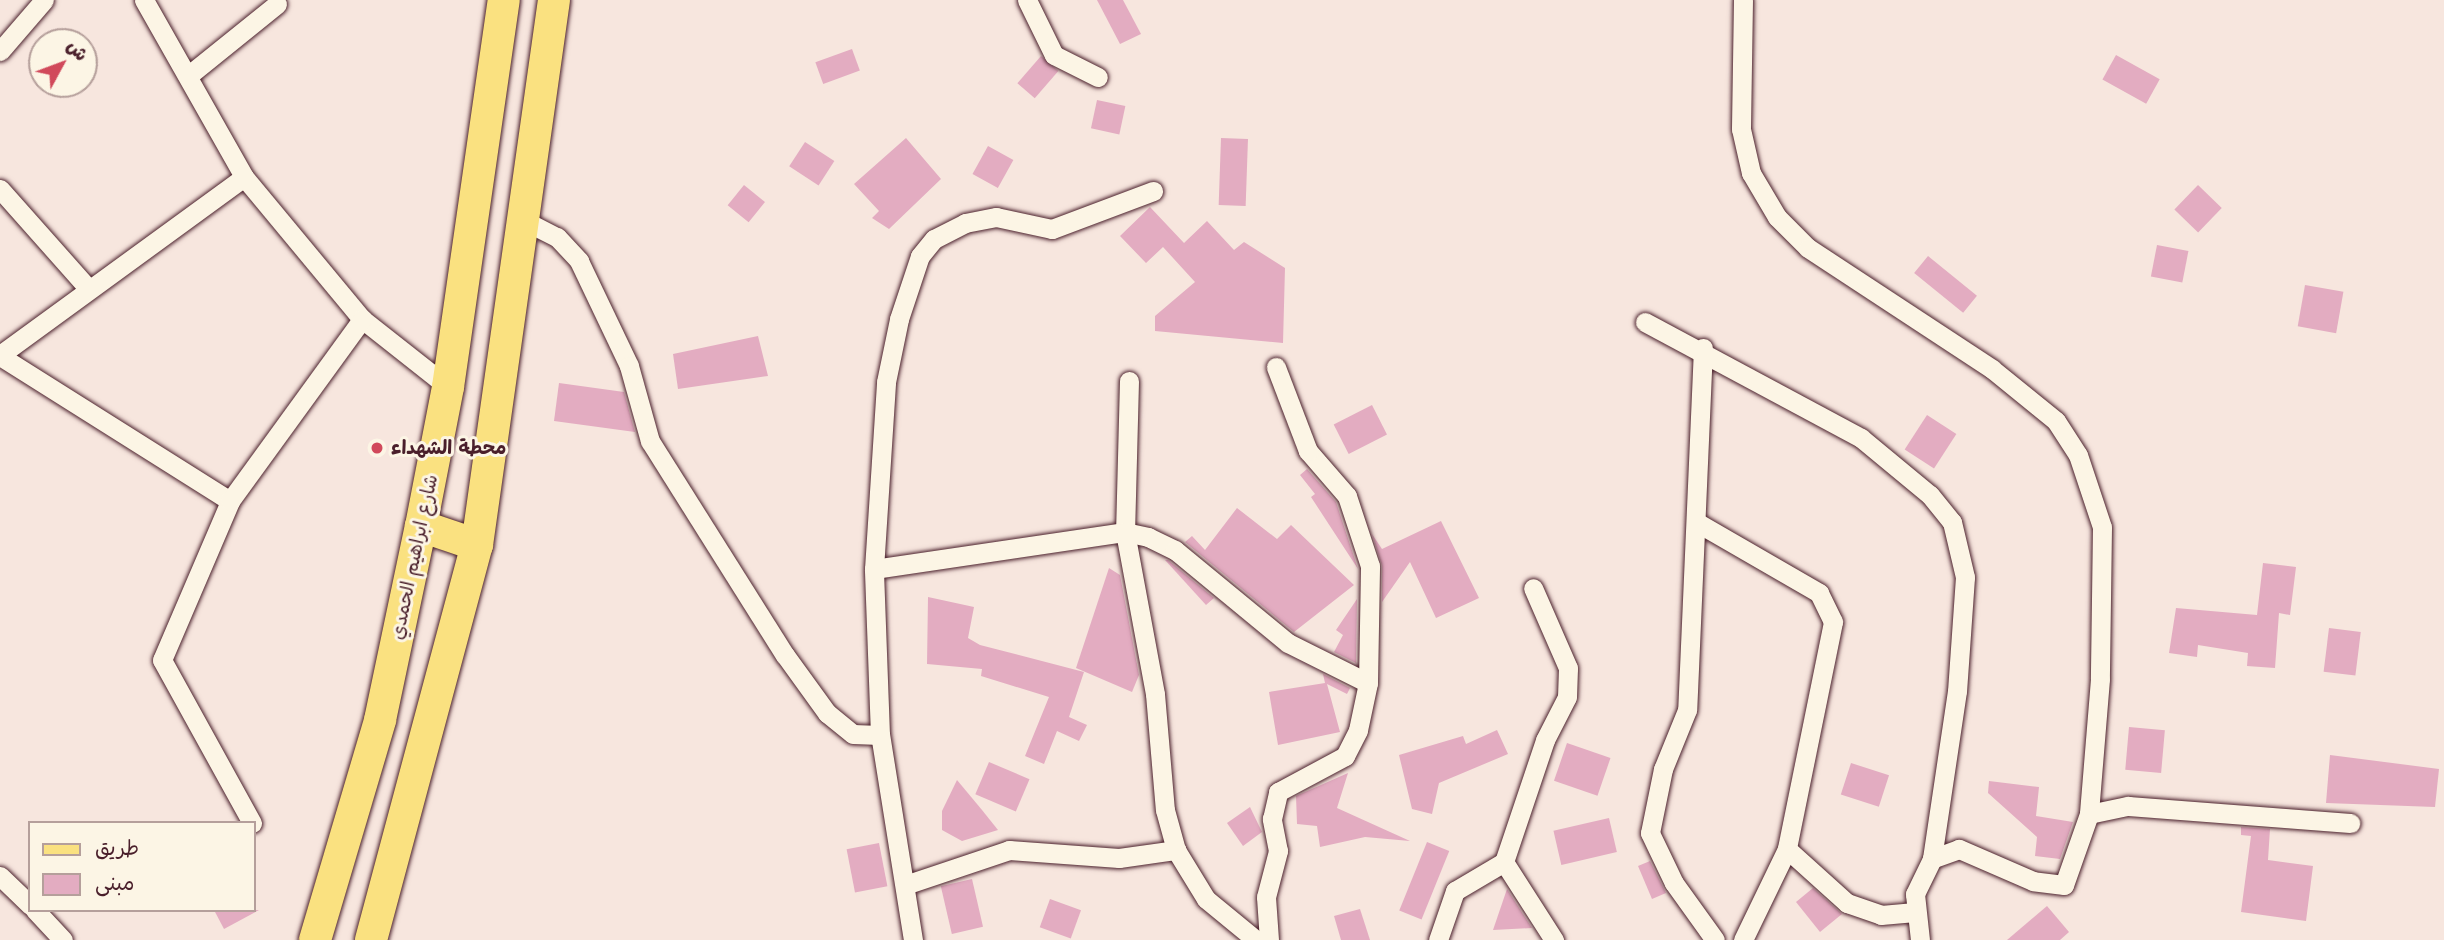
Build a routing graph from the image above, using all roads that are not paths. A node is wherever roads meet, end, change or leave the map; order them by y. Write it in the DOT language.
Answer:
graph roads {
  1 [pos="44,0"];
  2 [pos="144,0"];
  3 [pos="504,0"];
  4 [pos="554,0"];
  5 [pos="1027,0"];
  6 [pos="1743,0"];
  7 [pos="277,4"];
  8 [pos="0,51"];
  9 [pos="189,75"];
  10 [pos="1098,77"];
  11 [pos="244,177"];
  12 [pos="0,188"];
  13 [pos="1153,191"];
  14 [pos="525,221"];
  15 [pos="87,287"];
  16 [pos="362,319"];
  17 [pos="1646,321"];
  18 [pos="1703,348"];
  19 [pos="0,356"];
  20 [pos="1276,367"];
  21 [pos="1129,381"];
  22 [pos="448,387"];
  23 [pos="230,501"];
  24 [pos="1698,523"];
  25 [pos="421,526"];
  26 [pos="1125,532"];
  27 [pos="477,544"];
  28 [pos="874,569"];
  29 [pos="1533,588"];
  30 [pos="1368,683"];
  31 [pos="880,735"];
  32 [pos="2089,814"];
  33 [pos="251,821"];
  34 [pos="2350,823"];
  35 [pos="1787,849"];
  36 [pos="1176,850"];
  37 [pos="1932,859"];
  38 [pos="1504,862"];
  39 [pos="0,876"];
  40 [pos="905,884"];
  41 [pos="28,903"];
  42 [pos="37,912"];
  43 [pos="1915,912"];
  44 [pos="63,940"];
  45 [pos="315,940"];
  46 [pos="371,940"];
  47 [pos="913,940"];
  48 [pos="1256,940"];
  49 [pos="1269,940"];
  50 [pos="1437,940"];
  51 [pos="1554,940"];
  52 [pos="1715,940"];
  53 [pos="1743,940"];
  54 [pos="1920,940"];
  1 -- 8 [label="street"];
  2 -- 9 [label="street"];
  3 -- 22 [label="main road, شارع ابراهيم الحمدي"];
  4 -- 14 [label="main road"];
  5 -- 10 [label="street"];
  6 -- 32 [label="street"];
  7 -- 9 [label="street"];
  9 -- 11 [label="street"];
  11 -- 15 [label="street"];
  11 -- 16 [label="street"];
  12 -- 15 [label="street"];
  13 -- 28 [label="street"];
  14 -- 27 [label="main road"];
  14 -- 31 [label="street"];
  15 -- 19 [label="street"];
  16 -- 22 [label="street"];
  16 -- 23 [label="street"];
  17 -- 18 [label="street"];
  18 -- 24 [label="street"];
  18 -- 37 [label="street"];
  19 -- 23 [label="street"];
  20 -- 30 [label="street"];
  21 -- 26 [label="street"];
  22 -- 25 [label="main road, شارع ابراهيم الحمدي"];
  23 -- 33 [label="street"];
  24 -- 35 [label="street"];
  24 -- 52 [label="street"];
  25 -- 27 [label="main road"];
  25 -- 45 [label="main road, شارع ابراهيم الحمدي"];
  26 -- 28 [label="street"];
  26 -- 30 [label="street"];
  26 -- 36 [label="street"];
  27 -- 46 [label="main road"];
  28 -- 31 [label="street"];
  29 -- 38 [label="street"];
  30 -- 49 [label="street"];
  31 -- 40 [label="street"];
  32 -- 34 [label="street"];
  32 -- 37 [label="street"];
  35 -- 43 [label="street"];
  35 -- 53 [label="street"];
  36 -- 40 [label="street"];
  36 -- 48 [label="street"];
  37 -- 43 [label="street"];
  38 -- 50 [label="street"];
  38 -- 51 [label="street"];
  39 -- 41 [label="street"];
  40 -- 47 [label="street"];
  42 -- 44 [label="street"];
  43 -- 54 [label="street"];
}
